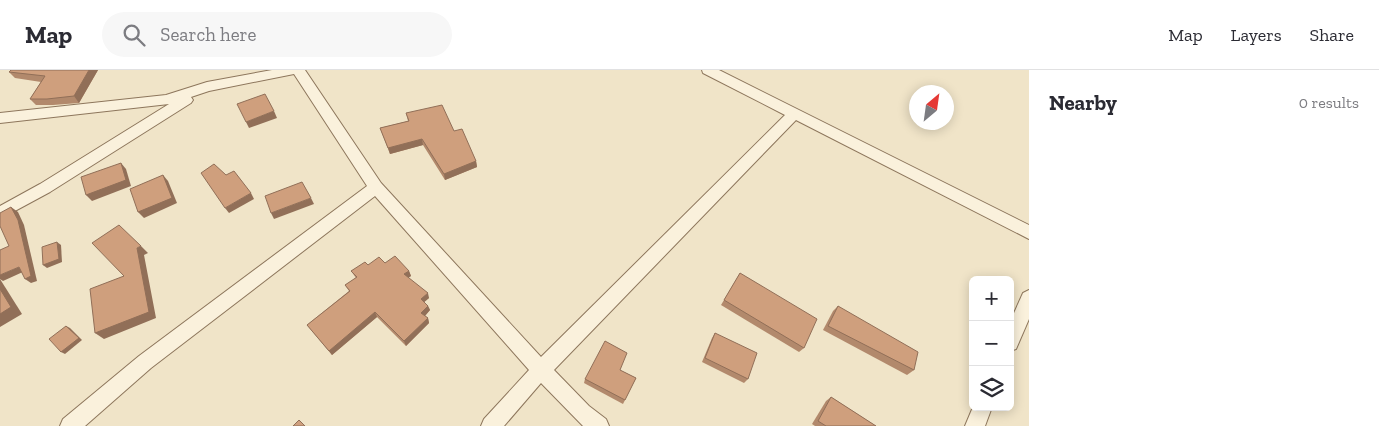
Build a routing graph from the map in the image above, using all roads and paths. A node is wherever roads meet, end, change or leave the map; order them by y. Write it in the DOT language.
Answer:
graph roads {
  1 [pos="226,70"];
  2 [pos="297,70"];
  3 [pos="708,70"];
  4 [pos="207,87"];
  5 [pos="795,113"];
  6 [pos="0,118"];
  7 [pos="376,187"];
  8 [pos="0,213"];
  9 [pos="1029,232"];
  10 [pos="1029,298"];
  11 [pos="1014,334"];
  12 [pos="541,370"];
  13 [pos="981,411"];
  14 [pos="70,426"];
  15 [pos="491,426"];
  16 [pos="598,426"];
  17 [pos="975,426"];
  1 -- 4 [label="street"];
  2 -- 4 [label="street"];
  2 -- 7 [label="street"];
  3 -- 5 [label="street"];
  4 -- 6 [label="street"];
  4 -- 8 [label="street"];
  5 -- 9 [label="street"];
  5 -- 12 [label="street"];
  7 -- 12 [label="street"];
  7 -- 14 [label="street"];
  10 -- 11 [label="street"];
  12 -- 15 [label="street"];
  12 -- 16 [label="street"];
  13 -- 17 [label="street"];
}
